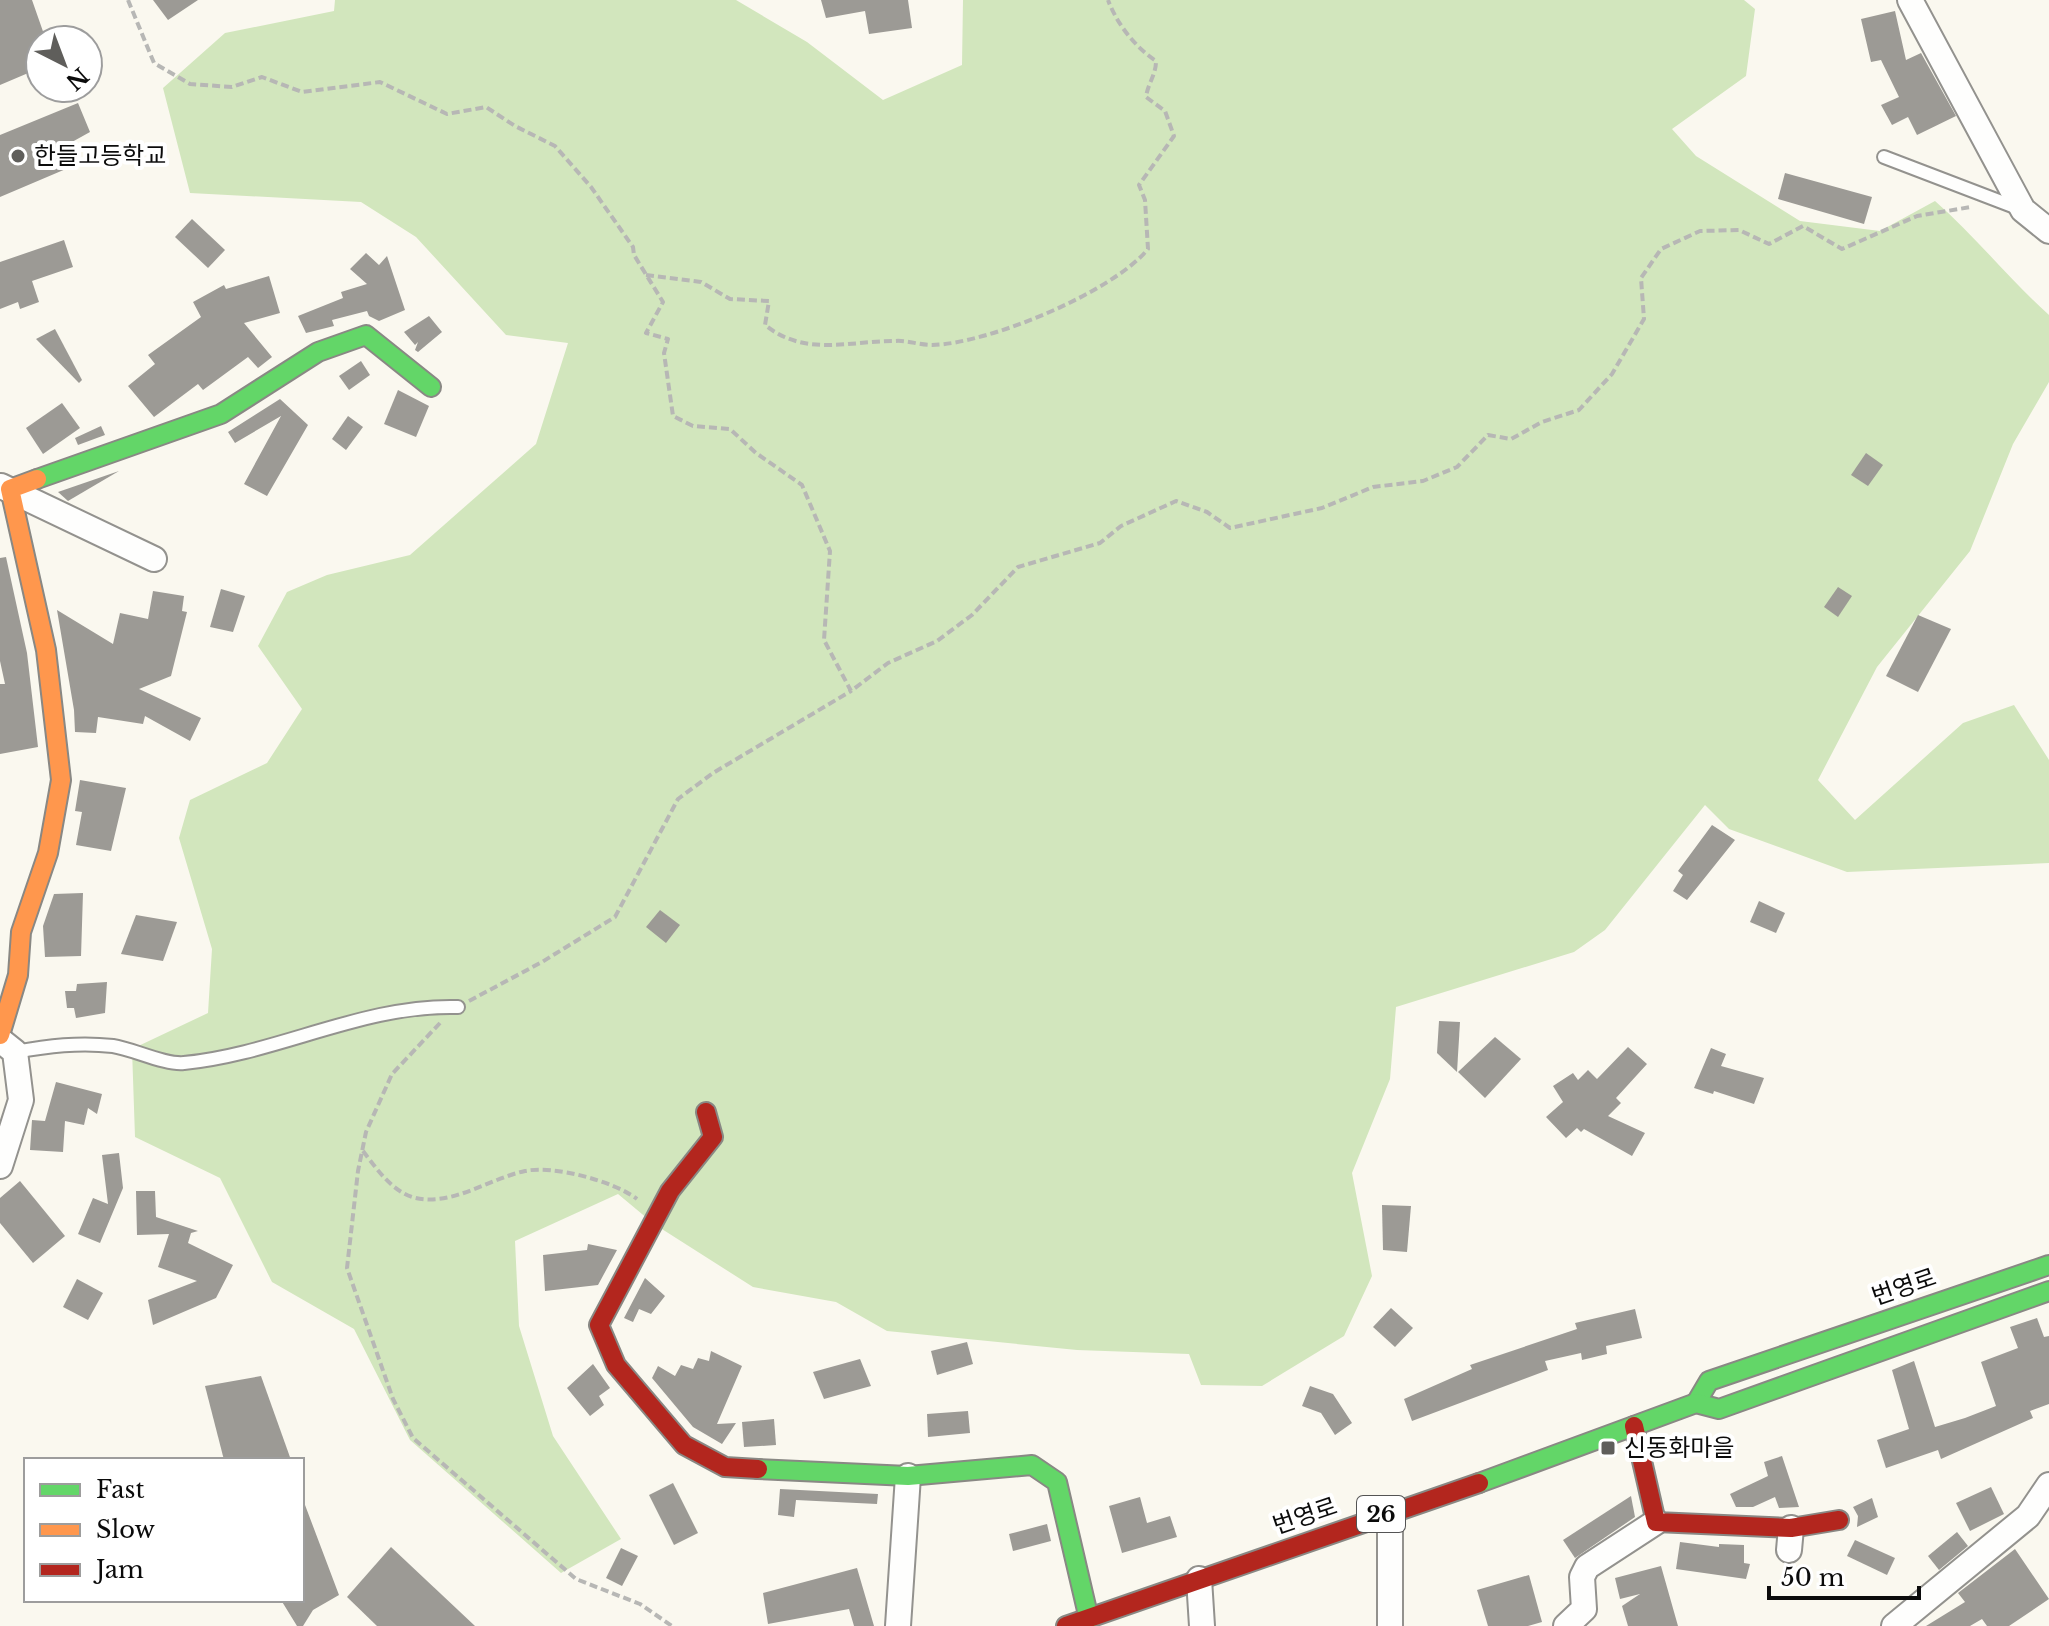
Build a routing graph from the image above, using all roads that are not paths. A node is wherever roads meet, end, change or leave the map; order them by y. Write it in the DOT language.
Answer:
graph roads {
  1 [pos="1910,0"];
  2 [pos="1884,157"];
  3 [pos="2023,210"];
  4 [pos="2049,231"];
  5 [pos="431,387"];
  6 [pos="5,487"];
  7 [pos="154,559"];
  8 [pos="458,1007"];
  9 [pos="5,1042"];
  10 [pos="706,1112"];
  11 [pos="0,1166"];
  12 [pos="2049,1265"];
  13 [pos="2049,1291"];
  14 [pos="1696,1403"];
  15 [pos="1634,1426"];
  16 [pos="908,1476"];
  17 [pos="2049,1485"];
  18 [pos="1390,1511"];
  19 [pos="1839,1520"];
  20 [pos="1656,1522"];
  21 [pos="1199,1579"];
  22 [pos="1089,1619"];
  23 [pos="898,1626"];
  24 [pos="1066,1626"];
  25 [pos="1202,1626"];
  26 [pos="1390,1626"];
  27 [pos="1566,1626"];
  28 [pos="1894,1626"];
  1 -- 3 [label="street"];
  2 -- 3 [label="lane"];
  3 -- 4 [label="street"];
  5 -- 6 [label="street"];
  6 -- 7 [label="street"];
  6 -- 9 [label="street"];
  8 -- 9 [label="lane"];
  9 -- 11 [label="street"];
  10 -- 16 [label="street"];
  12 -- 14 [label="street, 번영로 / 26"];
  13 -- 14 [label="street, 번영로 / 26"];
  14 -- 15 [label="street, 번영로 / 26"];
  15 -- 18 [label="street, 번영로 / 26"];
  15 -- 20 [label="street"];
  16 -- 22 [label="street"];
  16 -- 23 [label="street"];
  17 -- 28 [label="street"];
  18 -- 21 [label="street, 번영로 / 26"];
  18 -- 26 [label="street"];
  19 -- 20 [label="street"];
  20 -- 27 [label="street"];
  21 -- 22 [label="street, 번영로 / 26"];
  21 -- 25 [label="street"];
  22 -- 24 [label="street, 번영로 / 26"];
}
